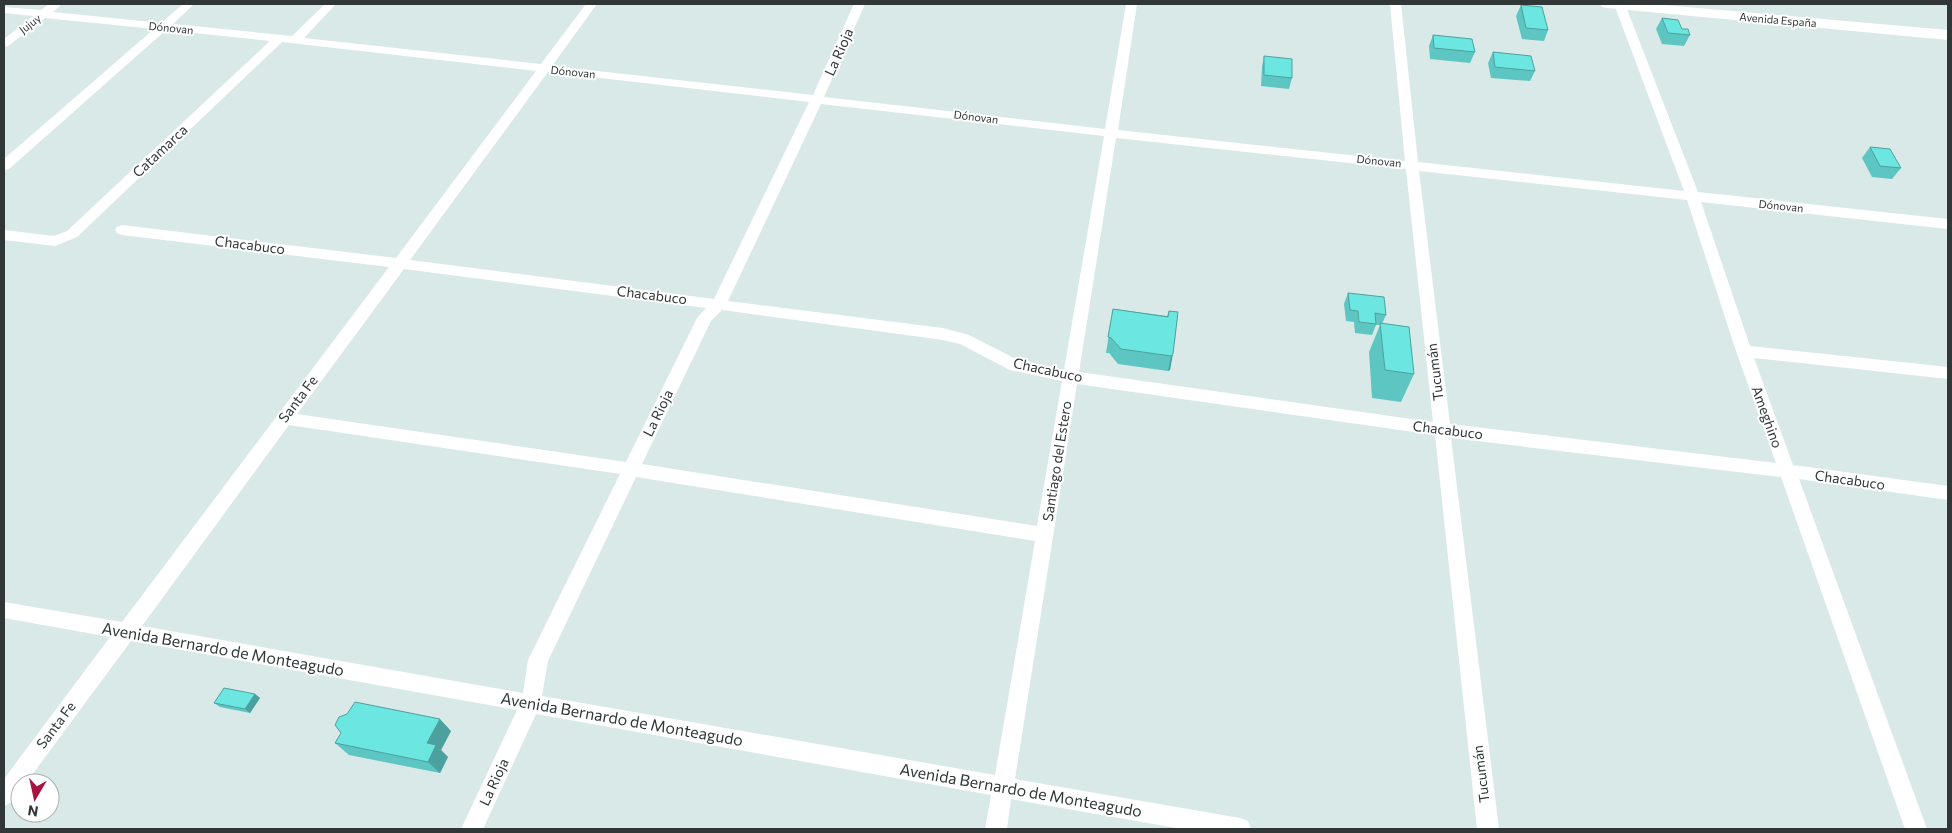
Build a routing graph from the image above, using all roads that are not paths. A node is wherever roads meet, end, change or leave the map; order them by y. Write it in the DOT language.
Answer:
graph roads {
  1 [pos="56,4"];
  2 [pos="189,4"];
  3 [pos="331,4"];
  4 [pos="592,4"];
  5 [pos="860,4"];
  6 [pos="1132,4"];
  7 [pos="1396,4"];
  8 [pos="1616,4"];
  9 [pos="4,10"];
  10 [pos="42,14"];
  11 [pos="162,27"];
  12 [pos="1948,36"];
  13 [pos="278,40"];
  14 [pos="295,40"];
  15 [pos="4,44"];
  16 [pos="544,69"];
  17 [pos="817,99"];
  18 [pos="1110,133"];
  19 [pos="1412,165"];
  20 [pos="4,166"];
  21 [pos="1693,197"];
  22 [pos="1948,224"];
  23 [pos="122,230"];
  24 [pos="4,236"];
  25 [pos="32,239"];
  26 [pos="400,262"];
  27 [pos="718,304"];
  28 [pos="1744,351"];
  29 [pos="1948,373"];
  30 [pos="1070,377"];
  31 [pos="284,418"];
  32 [pos="1442,430"];
  33 [pos="631,469"];
  34 [pos="1787,471"];
  35 [pos="1948,493"];
  36 [pos="1044,535"];
  37 [pos="4,610"];
  38 [pos="126,631"];
  39 [pos="531,703"];
  40 [pos="1003,787"];
  41 [pos="4,796"];
  42 [pos="472,829"];
  43 [pos="996,829"];
  44 [pos="1240,829"];
  45 [pos="1488,829"];
  46 [pos="1916,829"];
  1 -- 10 [label="street, Jujuy"];
  2 -- 11 [label="street"];
  3 -- 14 [label="street"];
  4 -- 16 [label="street, Santa Fe"];
  5 -- 17 [label="street, La Rioja"];
  6 -- 18 [label="street, Santiago del Estero"];
  7 -- 19 [label="street, Tucumán"];
  8 -- 12 [label="street, Avenida España"];
  8 -- 21 [label="street, Ameghino"];
  9 -- 10 [label="street, Dónovan"];
  10 -- 11 [label="street, Dónovan"];
  10 -- 15 [label="street, Jujuy"];
  11 -- 13 [label="street, Dónovan"];
  11 -- 20 [label="street"];
  13 -- 14 [label="street, Dónovan"];
  13 -- 25 [label="street, Catamarca"];
  14 -- 16 [label="street, Dónovan"];
  16 -- 17 [label="street, Dónovan"];
  16 -- 26 [label="street, Santa Fe"];
  17 -- 18 [label="street, Dónovan"];
  17 -- 27 [label="street, La Rioja"];
  18 -- 19 [label="street, Dónovan"];
  18 -- 30 [label="street, Santiago del Estero"];
  19 -- 21 [label="street, Dónovan"];
  19 -- 32 [label="street, Tucumán"];
  21 -- 22 [label="street, Dónovan"];
  21 -- 28 [label="street, Ameghino"];
  23 -- 26 [label="street, Chacabuco"];
  24 -- 25 [label="street"];
  26 -- 27 [label="street, Chacabuco"];
  26 -- 31 [label="street, Santa Fe"];
  27 -- 30 [label="street, Chacabuco"];
  27 -- 33 [label="street, La Rioja"];
  28 -- 29 [label="street"];
  28 -- 34 [label="street, Ameghino"];
  30 -- 32 [label="street, Chacabuco"];
  30 -- 36 [label="street, Santiago del Estero"];
  31 -- 33 [label="street"];
  31 -- 38 [label="street, Santa Fe"];
  32 -- 34 [label="street, Chacabuco"];
  32 -- 45 [label="street, Tucumán"];
  33 -- 36 [label="street"];
  33 -- 39 [label="street, La Rioja"];
  34 -- 35 [label="street, Chacabuco"];
  34 -- 46 [label="street, Ameghino"];
  36 -- 40 [label="street, Santiago del Estero"];
  37 -- 38 [label="street, Avenida Bernardo de Monteagudo"];
  38 -- 39 [label="street, Avenida Bernardo de Monteagudo"];
  38 -- 41 [label="street, Santa Fe"];
  39 -- 40 [label="street, Avenida Bernardo de Monteagudo"];
  39 -- 42 [label="street, La Rioja"];
  40 -- 43 [label="street, Santiago del Estero"];
  40 -- 44 [label="street, Avenida Bernardo de Monteagudo"];
}
